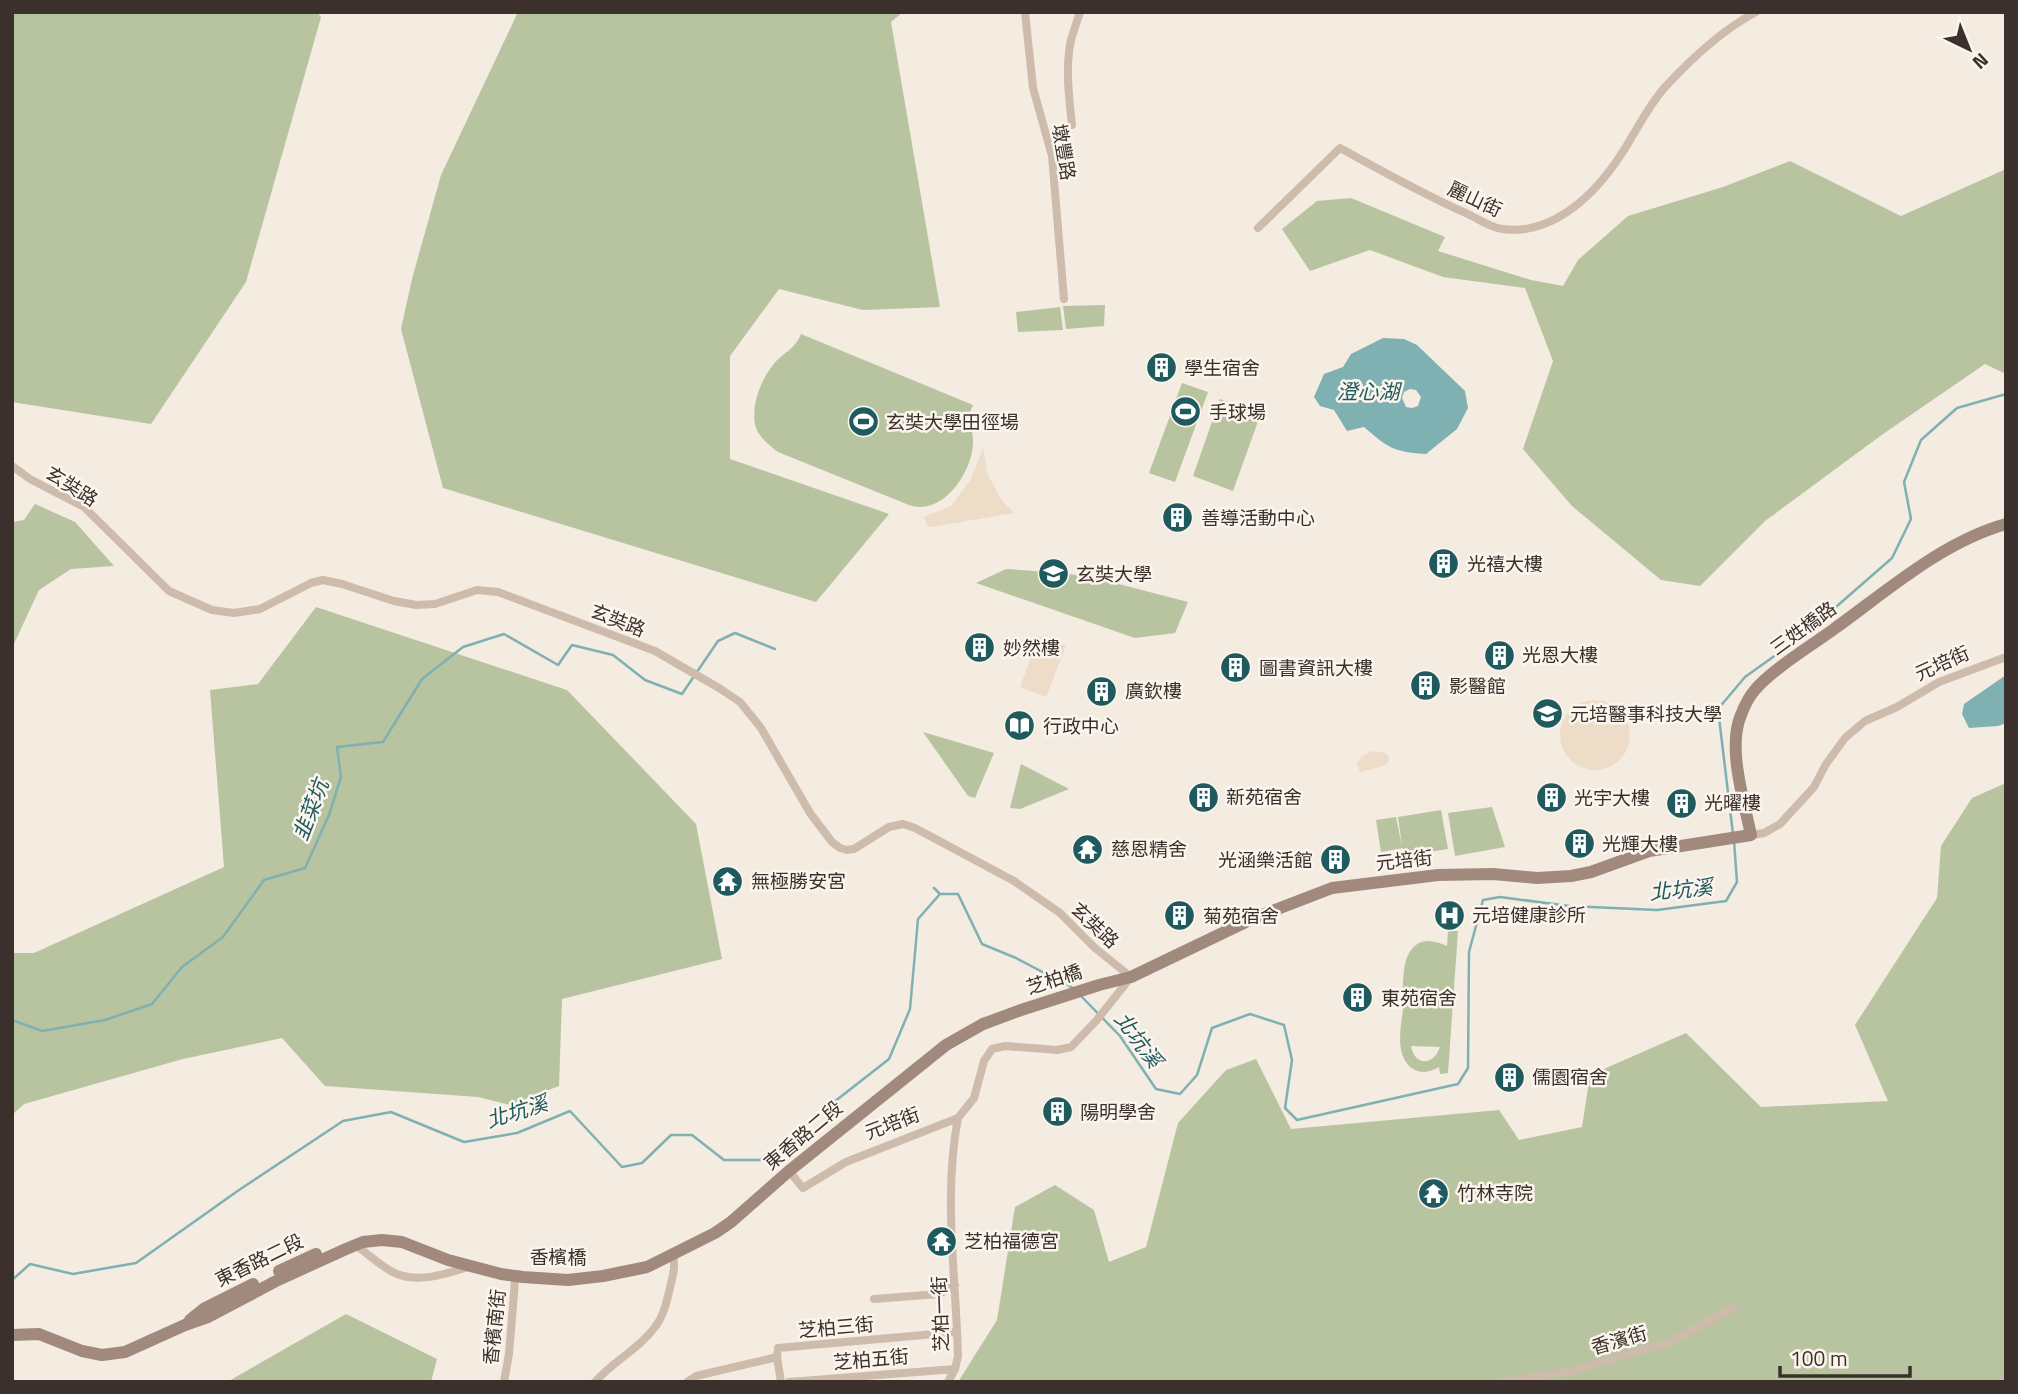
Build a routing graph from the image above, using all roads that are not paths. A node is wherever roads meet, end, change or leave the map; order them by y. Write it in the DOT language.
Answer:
graph roads {
  1 [pos="1025,12"];
  2 [pos="1080,12"];
  3 [pos="1756,12"];
  4 [pos="1072,125"];
  5 [pos="1258,228"];
  6 [pos="1064,299"];
  7 [pos="12,466"];
  8 [pos="2006,524"];
  9 [pos="2006,657"];
  10 [pos="1746,836"];
  11 [pos="1131,977"];
  12 [pos="1021,1010"];
  13 [pos="958,1118"];
  14 [pos="789,1171"];
  15 [pos="355,1245"];
  16 [pos="673,1255"];
  17 [pos="472,1266"];
  18 [pos="513,1276"];
  19 [pos="603,1276"];
  20 [pos="954,1285"];
  21 [pos="874,1299"];
  22 [pos="1734,1308"];
  23 [pos="185,1325"];
  24 [pos="957,1332"];
  25 [pos="12,1335"];
  26 [pos="777,1357"];
  27 [pos="955,1368"];
  28 [pos="504,1382"];
  29 [pos="595,1382"];
  30 [pos="687,1382"];
  31 [pos="781,1382"];
  32 [pos="789,1382"];
  33 [pos="948,1382"];
  34 [pos="1504,1382"];
  1 -- 6 [label="street, 墩豐路"];
  2 -- 4 [label="street, 墩豐路"];
  3 -- 5 [label="street, 麗山街"];
  7 -- 11 [label="street, 玄奘路"];
  8 -- 10 [label="street, 三姓橋路"];
  9 -- 10 [label="street, 元培街"];
  10 -- 11 [label="street, 元培街"];
  11 -- 12 [label="street, 芝柏橋"];
  11 -- 13 [label="street, 元培街"];
  12 -- 14 [label="street, 東香路二段"];
  13 -- 14 [label="street, 元培街"];
  13 -- 20 [label="street, 芝柏一街"];
  14 -- 16 [label="street, 東香路二段"];
  15 -- 17 [label="street, 東香路二段"];
  15 -- 17 [label="street, 東香路二段"];
  15 -- 23 [label="street, 東香路二段"];
  16 -- 19 [label="street, 東香路二段"];
  16 -- 29 [label="street"];
  17 -- 18 [label="street, 東香路二段"];
  17 -- 23 [label="street, 東香路二段"];
  18 -- 19 [label="street, 香檳橋"];
  18 -- 28 [label="street, 香檳南街"];
  20 -- 21 [label="street"];
  20 -- 24 [label="street, 芝柏一街"];
  22 -- 34 [label="street, 香濱街"];
  23 -- 25 [label="street, 東香路二段"];
  24 -- 26 [label="street, 芝柏三街"];
  24 -- 27 [label="street, 芝柏一街"];
  26 -- 30 [label="street, 芝柏三街"];
  26 -- 31 [label="street"];
  27 -- 32 [label="street, 芝柏五街"];
  27 -- 33 [label="street, 芝柏一街"];
}
